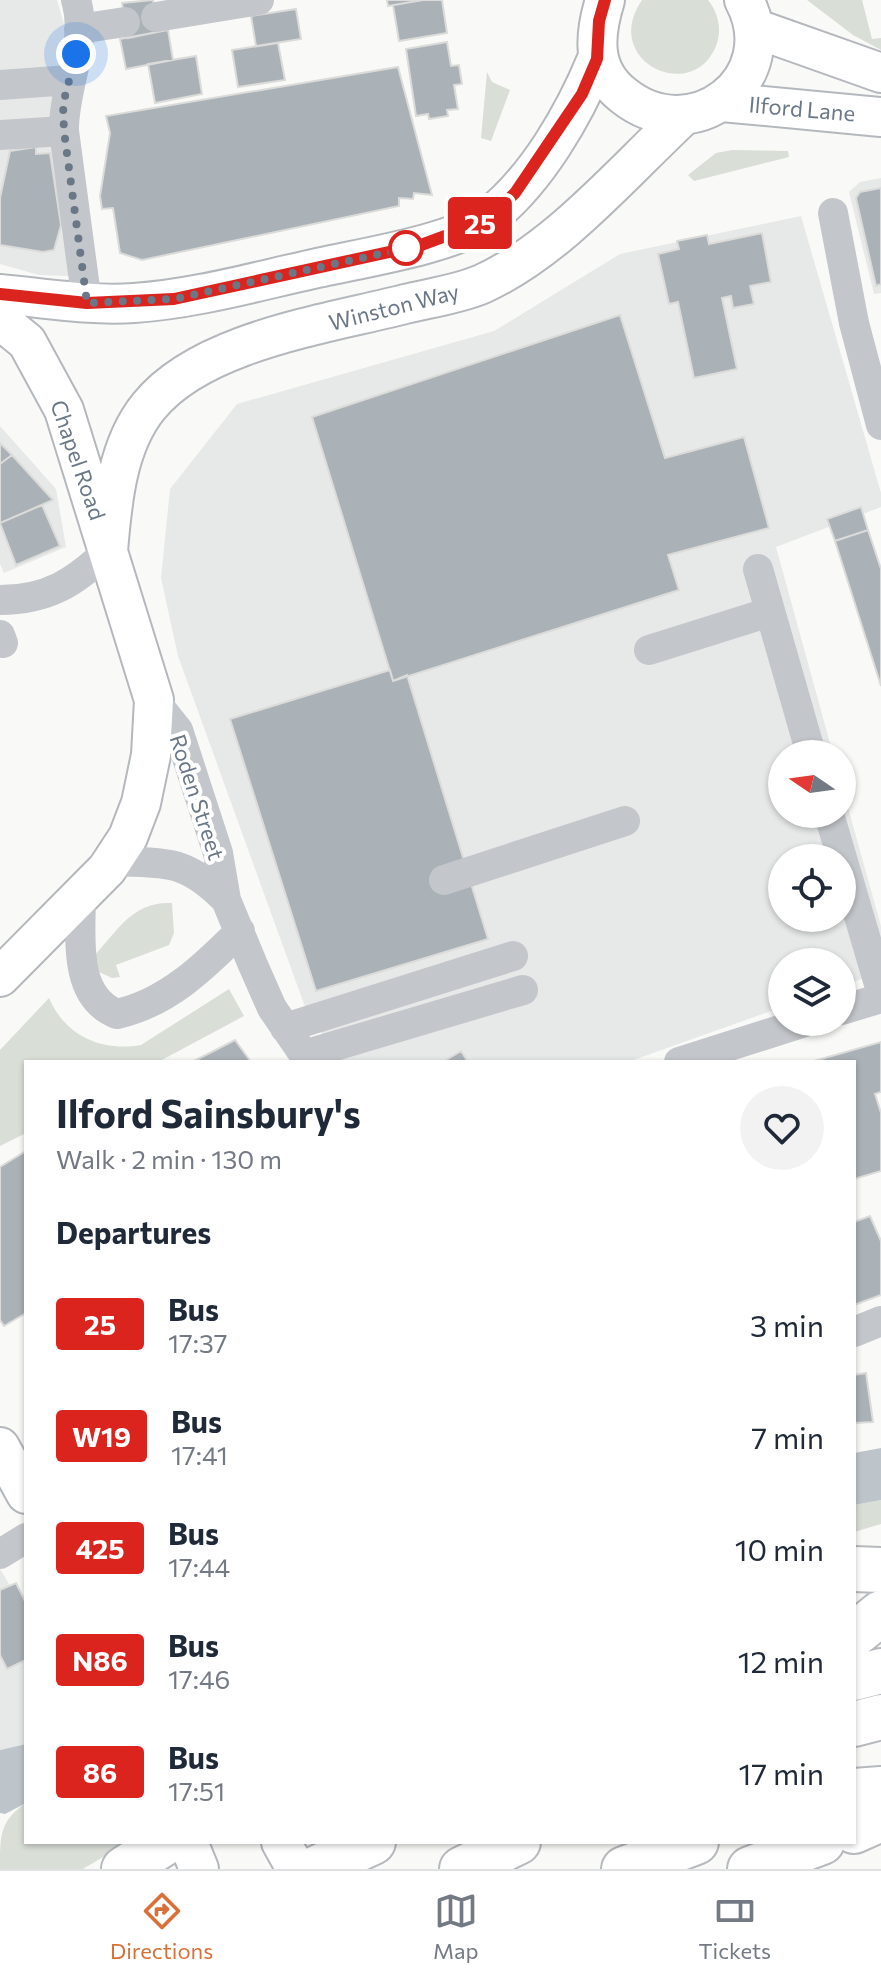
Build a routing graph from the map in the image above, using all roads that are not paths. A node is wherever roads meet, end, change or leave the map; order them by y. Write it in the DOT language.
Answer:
graph roads {
  1 [pos="259,0"];
  2 [pos="605,0"];
  3 [pos="213,4"];
  4 [pos="72,13"];
  5 [pos="749,14"];
  6 [pos="156,17"];
  7 [pos="125,22"];
  8 [pos="597,59"];
  9 [pos="881,73"];
  10 [pos="69,80"];
  11 [pos="0,85"];
  12 [pos="722,102"];
  13 [pos="682,117"];
  14 [pos="881,117"];
  15 [pos="64,131"];
  16 [pos="0,135"];
  17 [pos="833,213"];
  18 [pos="0,294"];
  19 [pos="87,303"];
  20 [pos="0,320"];
  21 [pos="881,425"];
  22 [pos="116,484"];
  23 [pos="108,551"];
  24 [pos="758,569"];
  25 [pos="0,600"];
  26 [pos="770,612"];
  27 [pos="649,650"];
  28 [pos="154,700"];
  29 [pos="807,740"];
  30 [pos="625,821"];
  31 [pos="833,828"];
  32 [pos="114,861"];
  33 [pos="444,880"];
  34 [pos="81,896"];
  35 [pos="226,900"];
  36 [pos="240,931"];
  37 [pos="513,956"];
  38 [pos="0,977"];
  39 [pos="523,990"];
  40 [pos="881,991"];
  41 [pos="881,998"];
  42 [pos="856,1006"];
  43 [pos="285,1028"];
  44 [pos="768,1034"];
  45 [pos="306,1058"];
  46 [pos="685,1060"];
  47 [pos="881,1321"];
  48 [pos="856,1331"];
  49 [pos="0,1447"];
  50 [pos="24,1490"];
  51 [pos="24,1539"];
  52 [pos="0,1554"];
  53 [pos="856,1569"];
  54 [pos="881,1570"];
  55 [pos="881,1613"];
  56 [pos="856,1633"];
  57 [pos="881,1671"];
  58 [pos="856,1677"];
  59 [pos="881,1717"];
  60 [pos="856,1723"];
  61 [pos="881,1789"];
  62 [pos="856,1791"];
  63 [pos="881,1819"];
  64 [pos="856,1830"];
  65 [pos="163,1844"];
  66 [pos="189,1844"];
  67 [pos="282,1844"];
  68 [pos="369,1844"];
  69 [pos="399,1844"];
  70 [pos="514,1844"];
  71 [pos="691,1844"];
  72 [pos="817,1844"];
  73 [pos="124,1869"];
  74 [pos="199,1869"];
  75 [pos="296,1869"];
  76 [pos="315,1869"];
  77 [pos="346,1869"];
  78 [pos="462,1869"];
  79 [pos="624,1869"];
  80 [pos="750,1869"];
  1 -- 3 [label="street"];
  2 -- 8 [label="main road"];
  3 -- 6 [label="street"];
  4 -- 7 [label="street"];
  4 -- 10 [label="street"];
  5 -- 9 [label="main road"];
  5 -- 12 [label="main road"];
  8 -- 13 [label="main road"];
  8 -- 19 [label="main road"];
  10 -- 11 [label="street"];
  10 -- 15 [label="street"];
  12 -- 13 [label="main road"];
  12 -- 14 [label="main road, Ilford Lane"];
  13 -- 22 [label="main road, Winston Way"];
  15 -- 16 [label="street"];
  15 -- 19 [label="street"];
  17 -- 21 [label="street"];
  18 -- 19 [label="main road"];
  20 -- 23 [label="main road, Chapel Road"];
  22 -- 23 [label="main road, Chapel Road"];
  23 -- 25 [label="street"];
  23 -- 28 [label="main road"];
  24 -- 26 [label="street"];
  26 -- 27 [label="street"];
  26 -- 29 [label="street"];
  28 -- 32 [label="main road"];
  28 -- 35 [label="street, Roden Street"];
  30 -- 33 [label="street"];
  31 -- 40 [label="street"];
  32 -- 34 [label="main road"];
  32 -- 35 [label="street, Roden Street"];
  34 -- 36 [label="street"];
  34 -- 38 [label="main road"];
  35 -- 36 [label="street, Roden Street"];
  36 -- 43 [label="street, Roden Street"];
  37 -- 43 [label="street"];
  39 -- 45 [label="street"];
  41 -- 42 [label="street"];
  43 -- 45 [label="street, Roden Street"];
  44 -- 46 [label="street"];
  47 -- 48 [label="street"];
  49 -- 50 [label="main road"];
  51 -- 52 [label="street"];
  53 -- 54 [label="highway"];
  55 -- 56 [label="highway"];
  57 -- 58 [label="highway"];
  59 -- 60 [label="highway"];
  61 -- 62 [label="highway"];
  63 -- 64 [label="highway"];
  65 -- 73 [label="highway"];
  66 -- 74 [label="main road"];
  67 -- 75 [label="main road"];
  68 -- 76 [label="highway"];
  69 -- 77 [label="highway"];
  70 -- 78 [label="highway"];
  71 -- 79 [label="highway"];
  72 -- 80 [label="highway"];
}
